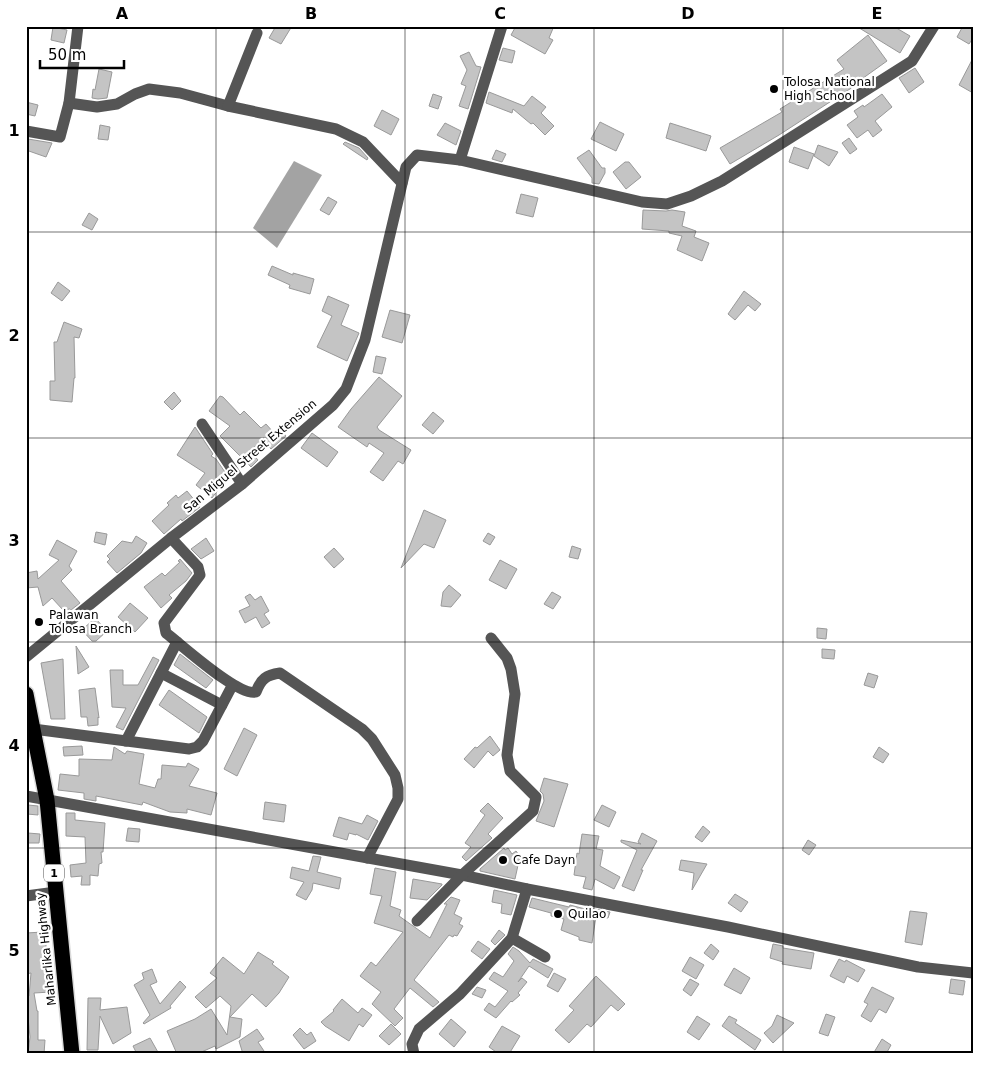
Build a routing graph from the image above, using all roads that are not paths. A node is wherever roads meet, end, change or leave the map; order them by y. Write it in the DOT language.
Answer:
graph roads {
  1 [pos="78,26"];
  2 [pos="502,26"];
  3 [pos="934,26"];
  4 [pos="257,33"];
  5 [pos="69,103"];
  6 [pos="228,106"];
  7 [pos="26,131"];
  8 [pos="460,160"];
  9 [pos="402,182"];
  10 [pos="202,424"];
  11 [pos="242,484"];
  12 [pos="171,538"];
  13 [pos="491,638"];
  14 [pos="177,642"];
  15 [pos="26,657"];
  16 [pos="162,673"];
  17 [pos="232,686"];
  18 [pos="26,694"];
  19 [pos="222,705"];
  20 [pos="33,729"];
  21 [pos="126,741"];
  22 [pos="26,796"];
  23 [pos="47,800"];
  24 [pos="367,858"];
  25 [pos="462,875"];
  26 [pos="527,889"];
  27 [pos="56,892"];
  28 [pos="26,896"];
  29 [pos="417,921"];
  30 [pos="512,938"];
  31 [pos="545,957"];
  32 [pos="973,974"];
  33 [pos="72,1054"];
  34 [pos="414,1054"];
  1 -- 5 [label="street"];
  2 -- 8 [label="street"];
  3 -- 8 [label="street"];
  4 -- 6 [label="street"];
  5 -- 6 [label="street"];
  5 -- 7 [label="street"];
  6 -- 9 [label="street"];
  8 -- 9 [label="street, San Miguel Street Extension"];
  9 -- 11 [label="street, San Miguel Street Extension"];
  10 -- 11 [label="street"];
  11 -- 12 [label="street, San Miguel Street Extension"];
  12 -- 14 [label="street"];
  12 -- 15 [label="street, San Miguel Street Extension"];
  13 -- 25 [label="street"];
  14 -- 16 [label="street"];
  14 -- 17 [label="street"];
  16 -- 19 [label="street"];
  16 -- 21 [label="street"];
  17 -- 19 [label="street"];
  17 -- 24 [label="street"];
  18 -- 20 [label="highway, Maharlika Highway / 1"];
  19 -- 21 [label="street"];
  20 -- 21 [label="street"];
  20 -- 23 [label="highway, Maharlika Highway / 1"];
  22 -- 23 [label="street"];
  23 -- 24 [label="street"];
  23 -- 27 [label="highway, Maharlika Highway / 1"];
  24 -- 25 [label="street"];
  25 -- 26 [label="street"];
  25 -- 29 [label="street"];
  26 -- 30 [label="street"];
  26 -- 32 [label="street"];
  27 -- 28 [label="street"];
  27 -- 33 [label="highway, Maharlika Highway / 1"];
  30 -- 31 [label="street"];
  30 -- 34 [label="street"];
}
